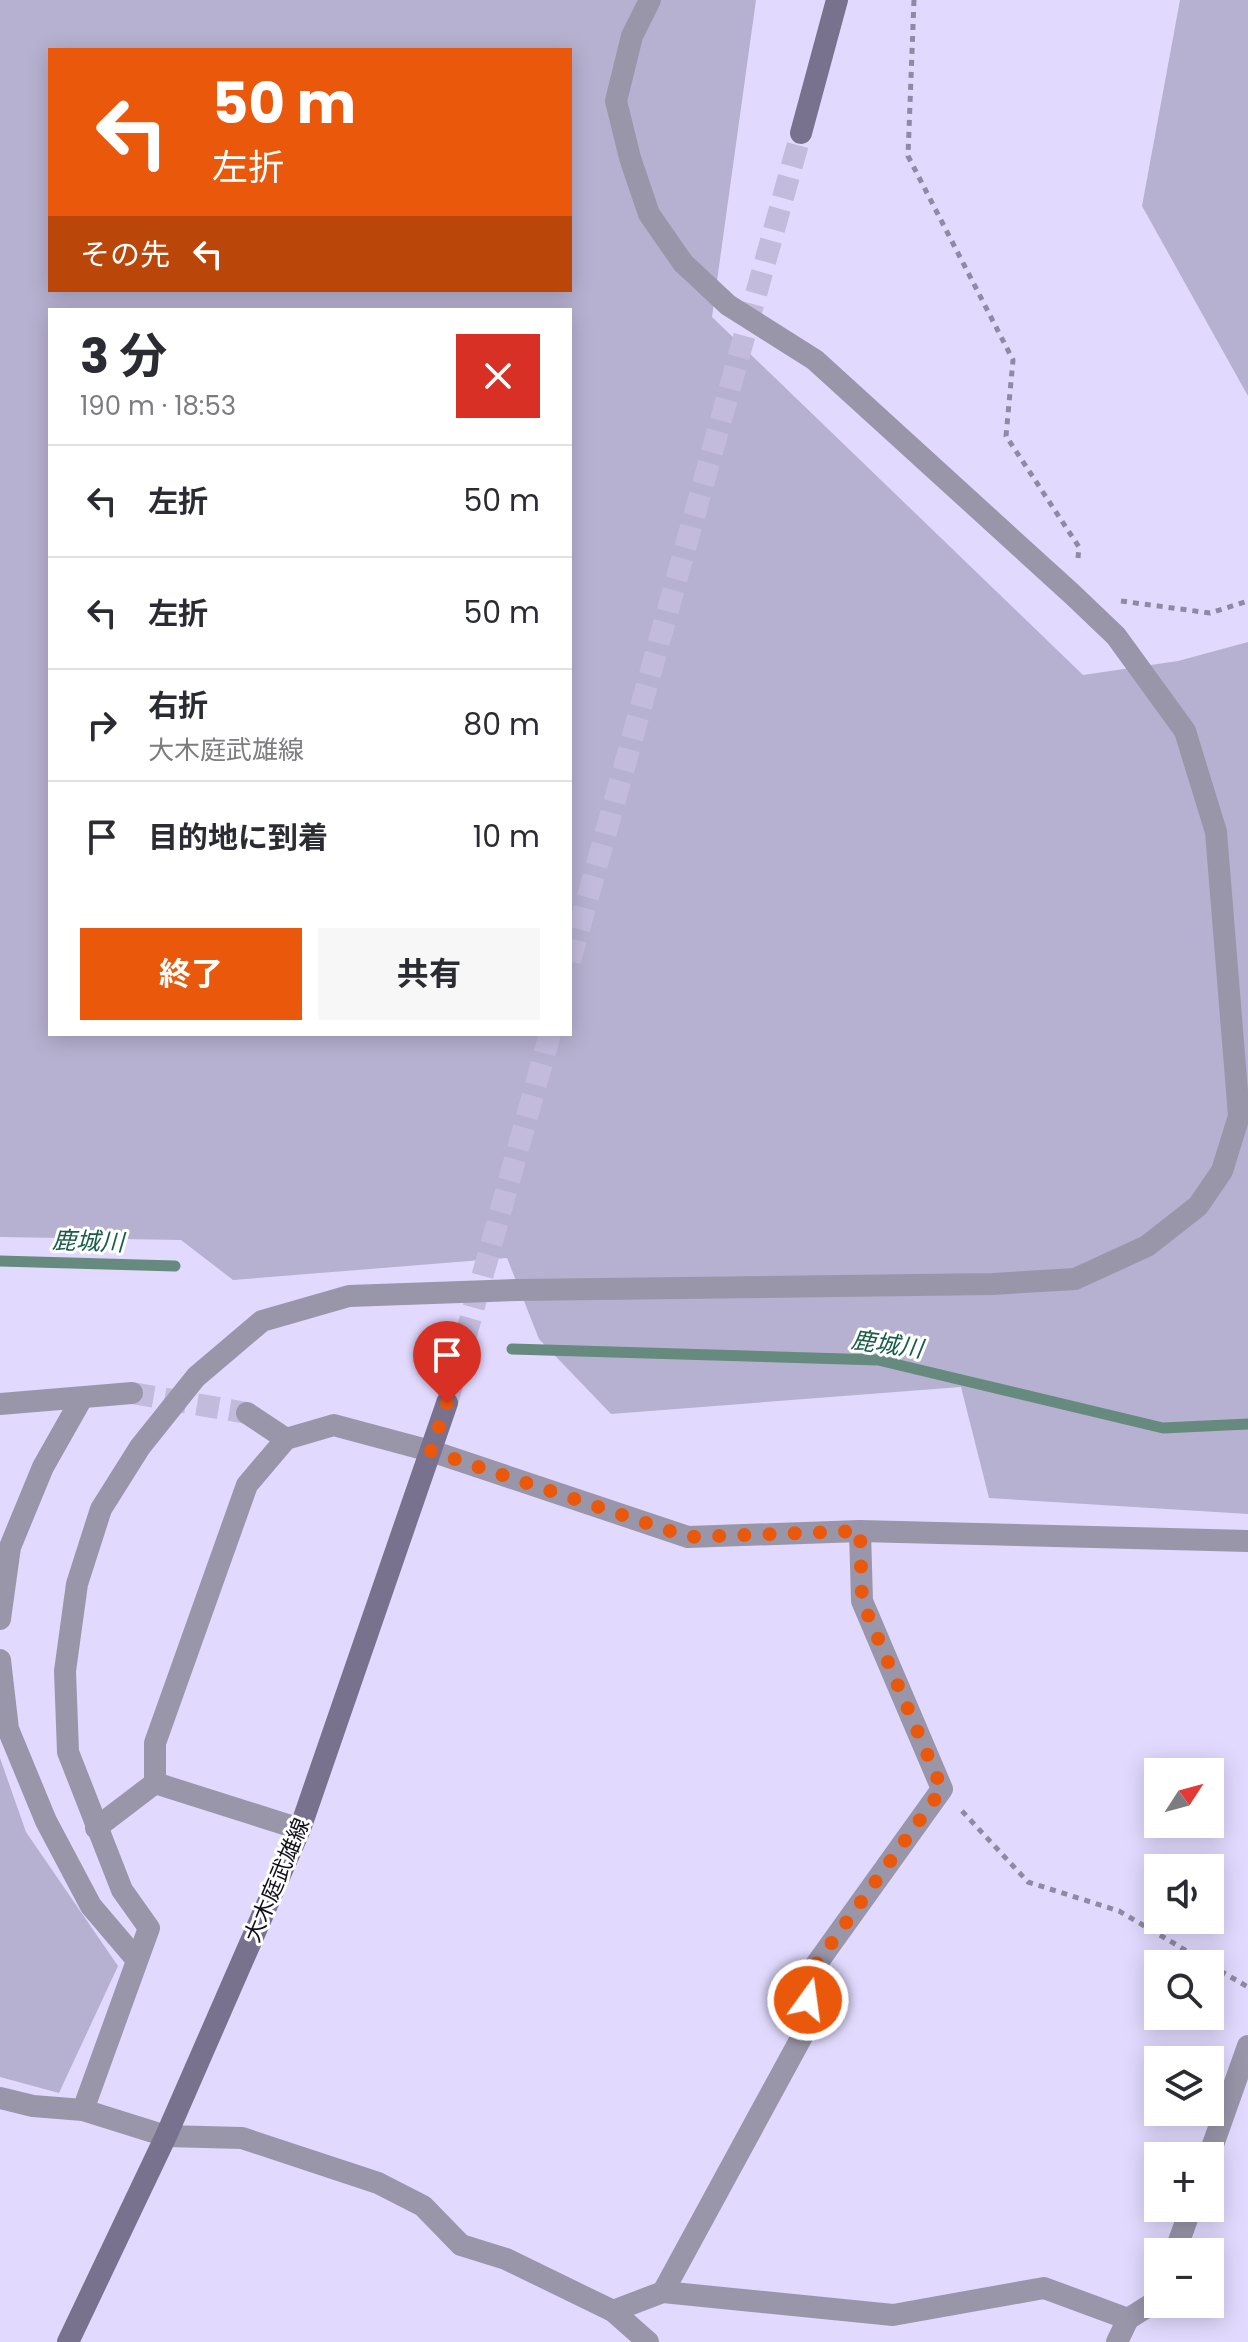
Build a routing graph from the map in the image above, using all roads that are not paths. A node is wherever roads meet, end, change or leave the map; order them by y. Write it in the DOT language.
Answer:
graph roads {
  1 [pos="650,0"];
  2 [pos="837,0"];
  3 [pos="801,133"];
  4 [pos="132,1393"];
  5 [pos="82,1398"];
  6 [pos="447,1403"];
  7 [pos="0,1404"];
  8 [pos="247,1413"];
  9 [pos="286,1439"];
  10 [pos="431,1451"];
  11 [pos="860,1531"];
  12 [pos="1248,1541"];
  13 [pos="0,1619"];
  14 [pos="0,1660"];
  15 [pos="155,1783"];
  16 [pos="96,1828"];
  17 [pos="300,1829"];
  18 [pos="137,1960"];
  19 [pos="1248,2046"];
  20 [pos="0,2098"];
  21 [pos="83,2110"];
  22 [pos="166,2136"];
  23 [pos="1214,2142"];
  24 [pos="663,2292"];
  25 [pos="1144,2309"];
  26 [pos="613,2311"];
  27 [pos="1128,2319"];
  28 [pos="68,2342"];
  29 [pos="648,2342"];
  30 [pos="1117,2342"];
  1 -- 16 [label="street"];
  2 -- 3 [label="main road"];
  4 -- 5 [label="street"];
  5 -- 7 [label="street"];
  5 -- 13 [label="street"];
  6 -- 10 [label="main road, 大木庭武雄線"];
  8 -- 9 [label="street"];
  9 -- 10 [label="street"];
  9 -- 15 [label="street"];
  10 -- 11 [label="street"];
  10 -- 17 [label="main road, 大木庭武雄線"];
  11 -- 12 [label="street"];
  11 -- 24 [label="street"];
  14 -- 18 [label="street"];
  15 -- 16 [label="street"];
  15 -- 17 [label="street"];
  16 -- 18 [label="street"];
  17 -- 22 [label="main road, 大木庭武雄線"];
  18 -- 21 [label="street"];
  19 -- 23 [label="street"];
  20 -- 21 [label="street"];
  21 -- 22 [label="street"];
  22 -- 26 [label="street"];
  22 -- 28 [label="main road, 大木庭武雄線"];
  24 -- 26 [label="street"];
  24 -- 27 [label="street"];
  25 -- 27 [label="street"];
  26 -- 29 [label="street"];
  27 -- 30 [label="street"];
}
